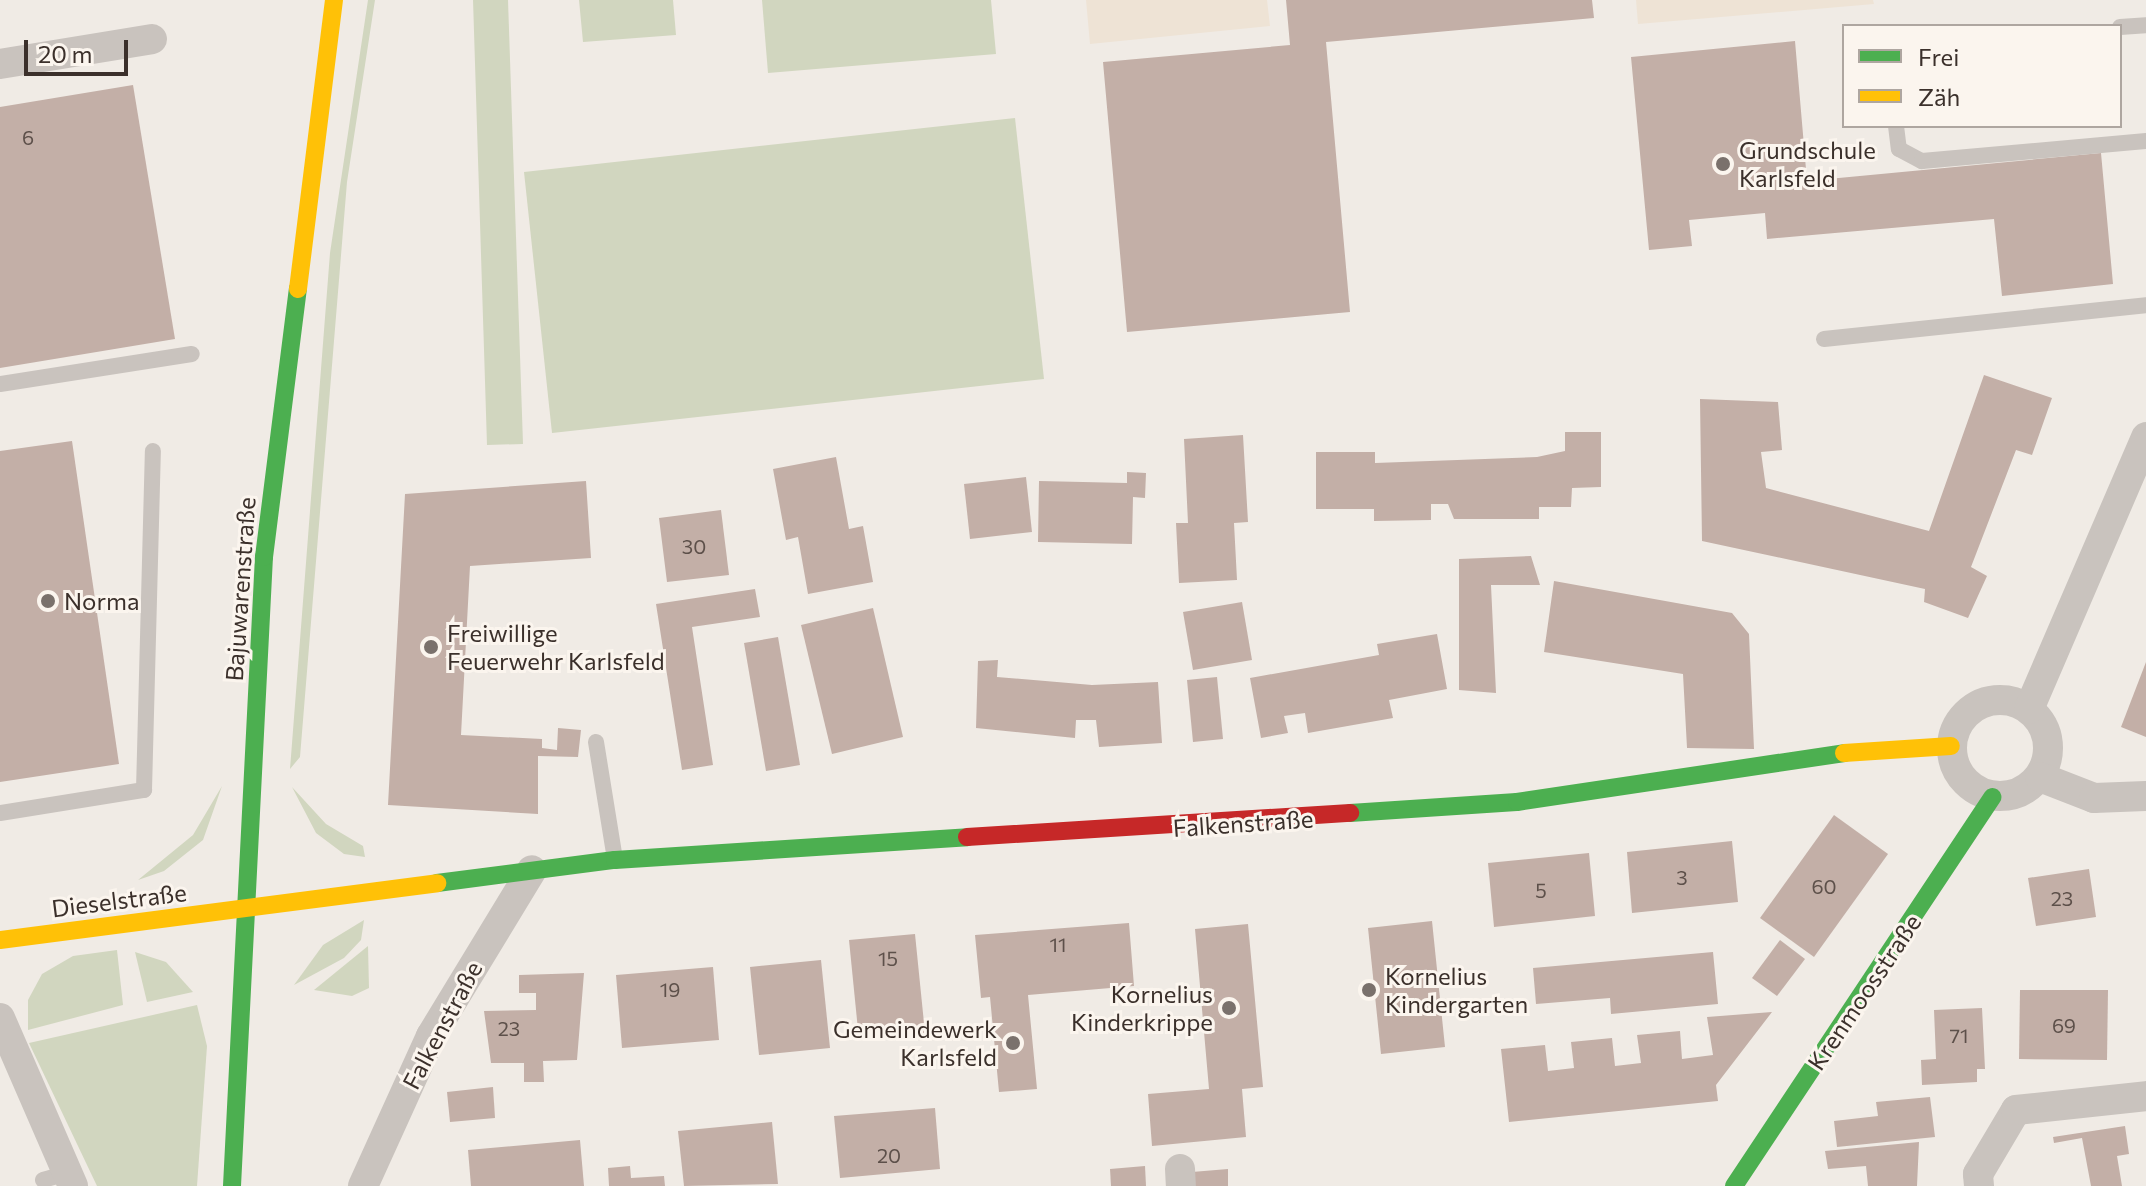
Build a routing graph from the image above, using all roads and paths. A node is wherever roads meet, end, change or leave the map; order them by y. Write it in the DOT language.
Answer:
graph roads {
  1 [pos="334,0"];
  2 [pos="2146,25"];
  3 [pos="2122,27"];
  4 [pos="152,39"];
  5 [pos="0,64"];
  6 [pos="1896,128"];
  7 [pos="2146,141"];
  8 [pos="2146,305"];
  9 [pos="1824,339"];
  10 [pos="192,354"];
  11 [pos="0,384"];
  12 [pos="2146,437"];
  13 [pos="153,451"];
  14 [pos="2029,709"];
  15 [pos="596,742"];
  16 [pos="1951,746"];
  17 [pos="2040,777"];
  18 [pos="2146,796"];
  19 [pos="1992,797"];
  20 [pos="0,813"];
  21 [pos="615,860"];
  22 [pos="532,870"];
  23 [pos="245,910"];
  24 [pos="0,940"];
  25 [pos="0,1018"];
  26 [pos="2146,1096"];
  27 [pos="61,1180"];
  28 [pos="232,1186"];
  29 [pos="363,1186"];
  30 [pos="1734,1186"];
  31 [pos="1979,1186"];
  1 -- 23 [label="street, Bajuwarenstraße"];
  2 -- 3 [label="lane"];
  4 -- 5 [label="street"];
  6 -- 7 [label="lane"];
  8 -- 9 [label="lane"];
  10 -- 11 [label="lane"];
  12 -- 14 [label="street"];
  13 -- 20 [label="lane"];
  14 -- 16 [label="street"];
  14 -- 17 [label="street"];
  15 -- 21 [label="lane"];
  16 -- 19 [label="street"];
  16 -- 21 [label="street, Falkenstraße"];
  17 -- 18 [label="street"];
  17 -- 19 [label="street"];
  19 -- 30 [label="street, Krenmoosstraße"];
  21 -- 22 [label="street, Falkenstraße"];
  22 -- 23 [label="street, Falkenstraße"];
  22 -- 29 [label="street, Falkenstraße"];
  23 -- 24 [label="street, Dieselstraße"];
  23 -- 28 [label="street, Bajuwarenstraße"];
  25 -- 27 [label="street"];
  26 -- 31 [label="street"];
}
